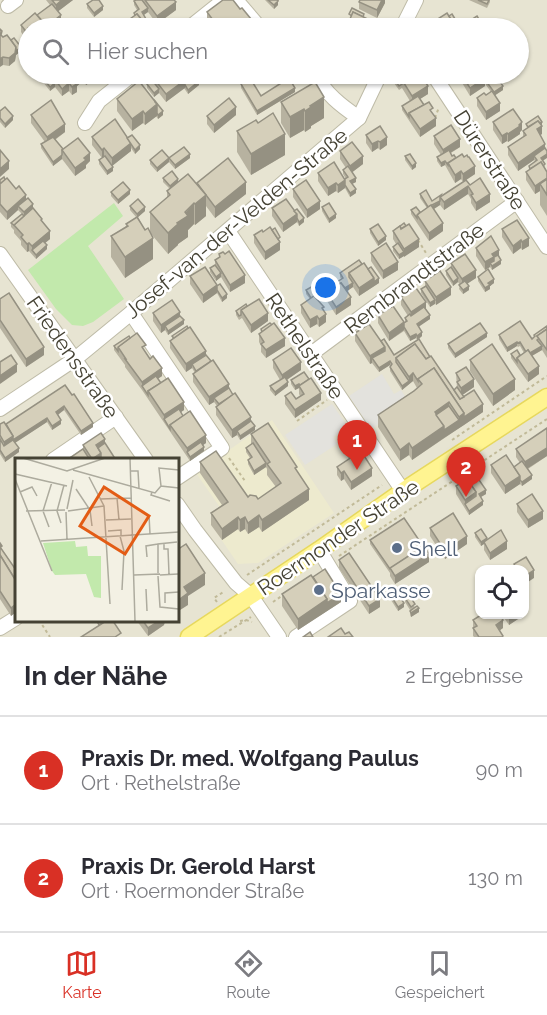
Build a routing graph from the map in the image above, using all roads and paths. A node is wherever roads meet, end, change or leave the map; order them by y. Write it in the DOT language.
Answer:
graph roads {
  1 [pos="224,0"];
  2 [pos="236,0"];
  3 [pos="416,0"];
  4 [pos="202,18"];
  5 [pos="251,18"];
  6 [pos="408,18"];
  7 [pos="120,84"];
  8 [pos="321,84"];
  9 [pos="375,84"];
  10 [pos="440,84"];
  11 [pos="440,105"];
  12 [pos="359,118"];
  13 [pos="435,119"];
  14 [pos="85,123"];
  15 [pos="517,201"];
  16 [pos="228,231"];
  17 [pos="418,240"];
  18 [pos="547,247"];
  19 [pos="0,254"];
  20 [pos="433,264"];
  21 [pos="131,313"];
  22 [pos="311,354"];
  23 [pos="75,359"];
  24 [pos="337,393"];
  25 [pos="547,398"];
  26 [pos="0,409"];
  27 [pos="116,417"];
  28 [pos="547,419"];
  29 [pos="297,421"];
  30 [pos="222,448"];
  31 [pos="56,458"];
  32 [pos="145,458"];
  33 [pos="178,477"];
  34 [pos="244,481"];
  35 [pos="403,491"];
  36 [pos="178,505"];
  37 [pos="323,558"];
  38 [pos="286,592"];
  39 [pos="256,603"];
  40 [pos="15,619"];
  41 [pos="40,622"];
  42 [pos="0,628"];
  43 [pos="50,637"];
  44 [pos="189,637"];
  45 [pos="219,637"];
  46 [pos="279,637"];
  47 [pos="296,637"];
  1 -- 4 [label="street"];
  2 -- 5 [label="street"];
  3 -- 6 [label="street"];
  7 -- 14 [label="street"];
  8 -- 12 [label="street"];
  9 -- 12 [label="street, Josef-van-der-Velden-Straße"];
  10 -- 15 [label="street, Dürerstraße"];
  11 -- 13 [label="path"];
  12 -- 16 [label="street, Josef-van-der-Velden-Straße"];
  15 -- 18 [label="street, Dürerstraße"];
  15 -- 20 [label="street, Rembrandtstraße"];
  16 -- 21 [label="street, Josef-van-der-Velden-Straße"];
  16 -- 22 [label="street, Rethelstraße"];
  17 -- 20 [label="path"];
  19 -- 23 [label="street, Friedensstraße"];
  20 -- 22 [label="street, Rembrandtstraße"];
  21 -- 23 [label="street, Josef-van-der-Velden-Straße"];
  21 -- 30 [label="street"];
  22 -- 24 [label="street, Rethelstraße"];
  23 -- 26 [label="street, Josef-van-der-Velden-Straße"];
  23 -- 27 [label="street, Friedensstraße"];
  24 -- 29 [label="path"];
  24 -- 35 [label="street, Rethelstraße"];
  25 -- 35 [label="main road, Roermonder Straße"];
  27 -- 31 [label="street"];
  27 -- 32 [label="street, Friedensstraße"];
  28 -- 37 [label="path"];
  30 -- 33 [label="street"];
  30 -- 34 [label="path"];
  35 -- 37 [label="main road, Roermonder Straße"];
  36 -- 39 [label="street"];
  37 -- 39 [label="main road, Roermonder Straße"];
  37 -- 47 [label="street"];
  38 -- 39 [label="path"];
  39 -- 44 [label="main road, Roermonder Straße"];
  39 -- 45 [label="path"];
  39 -- 46 [label="street"];
  40 -- 42 [label="street"];
  41 -- 43 [label="path"];
}
